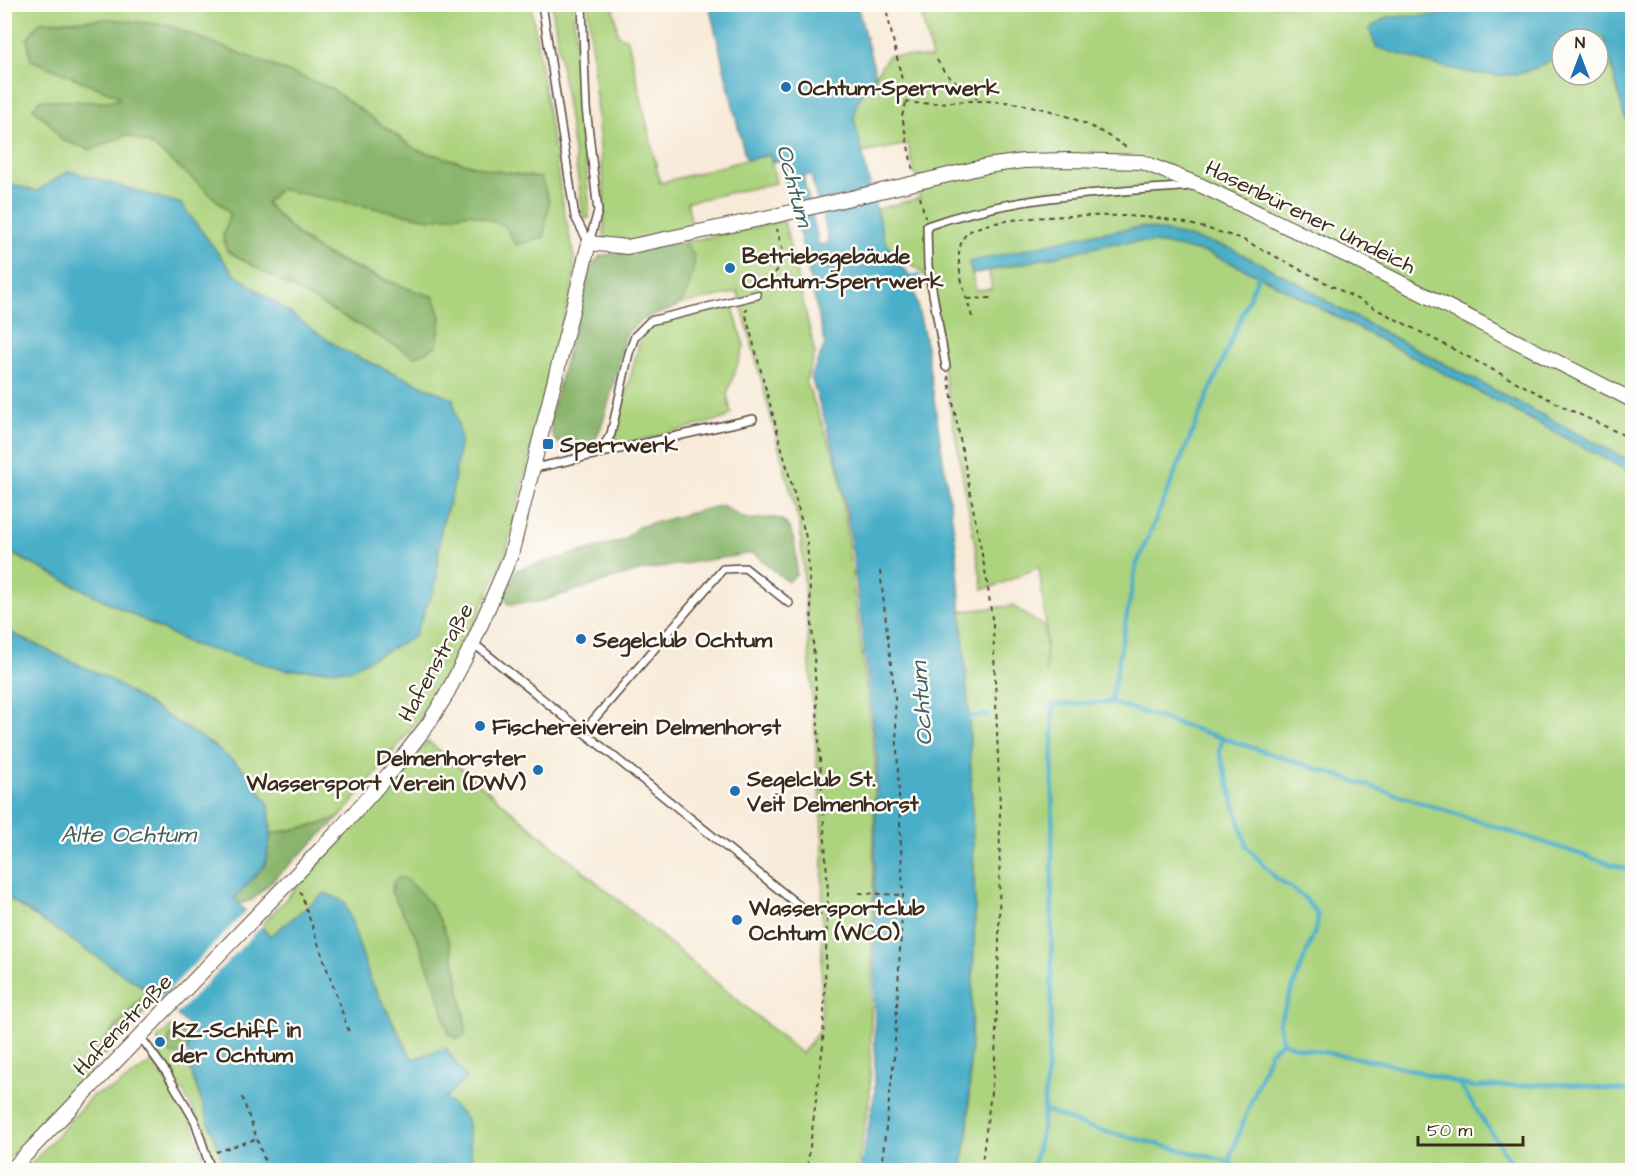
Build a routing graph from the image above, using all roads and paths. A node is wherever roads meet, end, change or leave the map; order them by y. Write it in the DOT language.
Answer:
graph roads {
  1 [pos="542,4"];
  2 [pos="582,4"];
  3 [pos="885,4"];
  4 [pos="937,60"];
  5 [pos="978,100"];
  6 [pos="907,102"];
  7 [pos="1142,162"];
  8 [pos="916,183"];
  9 [pos="1202,186"];
  10 [pos="774,216"];
  11 [pos="927,226"];
  12 [pos="590,243"];
  13 [pos="757,296"];
  14 [pos="991,298"];
  15 [pos="968,299"];
  16 [pos="972,317"];
  17 [pos="946,367"];
  18 [pos="1632,400"];
  19 [pos="753,419"];
  20 [pos="1632,439"];
  21 [pos="598,454"];
  22 [pos="535,468"];
  23 [pos="880,571"];
  24 [pos="789,603"];
  25 [pos="473,643"];
  26 [pos="583,732"];
  27 [pos="859,893"];
  28 [pos="903,896"];
  29 [pos="305,904"];
  30 [pos="808,913"];
  31 [pos="350,1032"];
  32 [pos="139,1036"];
  33 [pos="242,1097"];
  34 [pos="256,1139"];
  35 [pos="207,1157"];
  36 [pos="882,1161"];
  37 [pos="11,1170"];
  38 [pos="211,1170"];
  39 [pos="268,1170"];
  40 [pos="807,1170"];
  41 [pos="981,1170"];
  1 -- 12 [label="lane"];
  2 -- 12 [label="lane"];
  3 -- 6 [label="path"];
  4 -- 5 [label="path"];
  5 -- 6 [label="path"];
  5 -- 7 [label="path"];
  6 -- 8 [label="path"];
  7 -- 8 [label="street, Hasenbürener Umdeich"];
  7 -- 9 [label="street, Hasenbürener Umdeich"];
  8 -- 10 [label="street, Hasenbürener Umdeich"];
  8 -- 11 [label="path"];
  9 -- 11 [label="lane"];
  9 -- 18 [label="street, Hasenbürener Umdeich"];
  10 -- 12 [label="street, Hasenbürener Umdeich"];
  10 -- 13 [label="path"];
  11 -- 17 [label="lane"];
  12 -- 22 [label="street, Hafenstraße"];
  13 -- 21 [label="lane"];
  13 -- 40 [label="path"];
  14 -- 15 [label="path"];
  15 -- 16 [label="path"];
  15 -- 20 [label="path"];
  17 -- 41 [label="path"];
  19 -- 21 [label="lane"];
  21 -- 22 [label="lane"];
  22 -- 25 [label="street, Hafenstraße"];
  23 -- 28 [label="path"];
  24 -- 26 [label="lane"];
  25 -- 26 [label="lane"];
  25 -- 32 [label="street, Hafenstraße"];
  26 -- 30 [label="lane"];
  27 -- 28 [label="path"];
  28 -- 36 [label="path"];
  29 -- 31 [label="path"];
  32 -- 35 [label="lane"];
  32 -- 37 [label="street, Hafenstraße"];
  33 -- 34 [label="path"];
  34 -- 35 [label="path"];
  34 -- 39 [label="path"];
  35 -- 38 [label="lane"];
}
